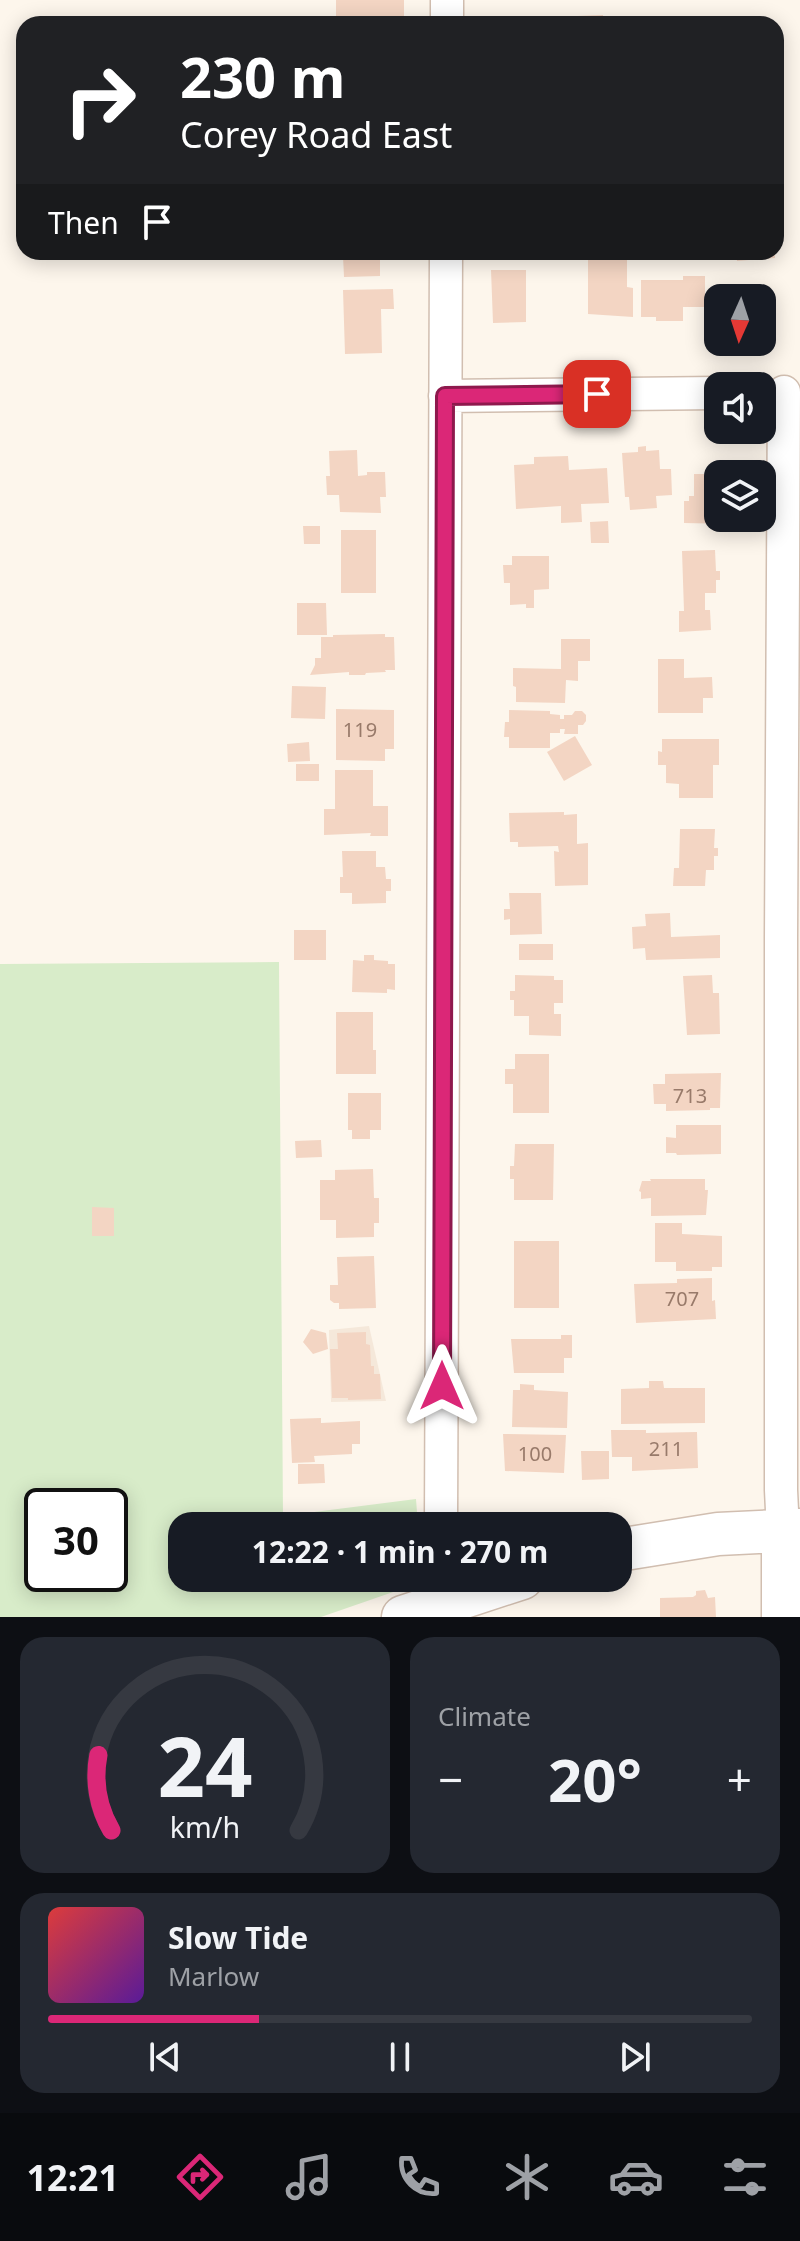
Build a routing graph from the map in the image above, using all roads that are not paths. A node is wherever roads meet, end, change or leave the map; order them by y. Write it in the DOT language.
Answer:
graph roads {
  1 [pos="446,260"];
  2 [pos="782,392"];
  3 [pos="704,393"];
  4 [pos="445,396"];
  5 [pos="790,938"];
  6 [pos="441,1512"];
  7 [pos="792,1530"];
  8 [pos="632,1548"];
  9 [pos="462,1592"];
  10 [pos="428,1600"];
  11 [pos="783,1617"];
  1 -- 4 [label="street"];
  2 -- 5 [label="street"];
  3 -- 4 [label="street"];
  4 -- 6 [label="street"];
  5 -- 7 [label="street"];
  7 -- 8 [label="street"];
  7 -- 11 [label="street"];
  9 -- 10 [label="street"];
}
